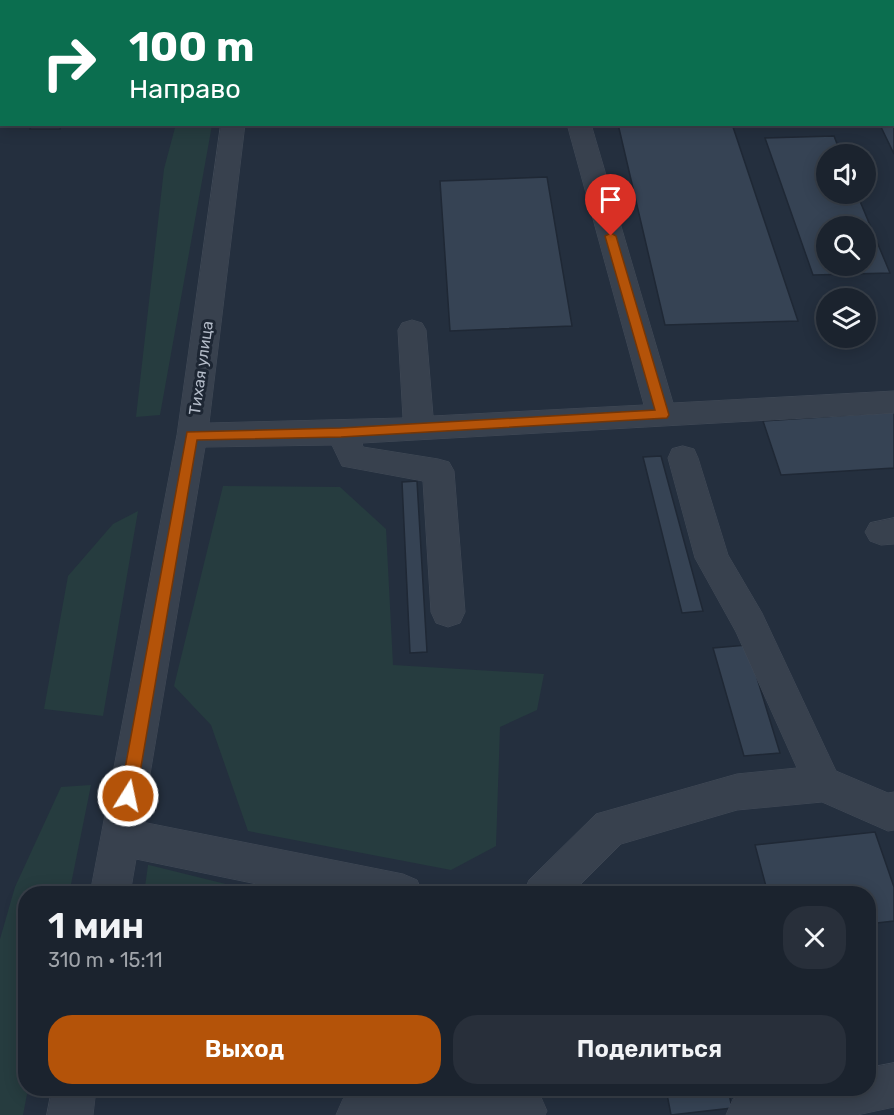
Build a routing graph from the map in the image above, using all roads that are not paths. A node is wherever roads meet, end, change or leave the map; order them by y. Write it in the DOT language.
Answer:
graph roads {
  1 [pos="233,126"];
  2 [pos="580,126"];
  3 [pos="412,330"];
  4 [pos="894,402"];
  5 [pos="662,415"];
  6 [pos="419,428"];
  7 [pos="341,433"];
  8 [pos="192,435"];
  9 [pos="683,458"];
  10 [pos="448,612"];
  11 [pos="823,784"];
  12 [pos="892,815"];
  13 [pos="121,837"];
  14 [pos="112,886"];
  15 [pos="363,886"];
  16 [pos="551,886"];
  17 [pos="894,1085"];
  18 [pos="876,1089"];
  19 [pos="73,1096"];
  20 [pos="841,1096"];
  21 [pos="515,1108"];
  22 [pos="70,1115"];
  23 [pos="359,1115"];
  24 [pos="749,1115"];
  1 -- 8 [label="street, Тихая улица"];
  2 -- 5 [label="street"];
  3 -- 6 [label="street"];
  4 -- 5 [label="street"];
  5 -- 6 [label="street"];
  6 -- 7 [label="street"];
  7 -- 8 [label="street"];
  7 -- 10 [label="street"];
  8 -- 13 [label="street, Тихая улица"];
  9 -- 11 [label="street"];
  11 -- 12 [label="street"];
  11 -- 16 [label="street"];
  13 -- 14 [label="street, Тихая улица"];
  13 -- 15 [label="street"];
  17 -- 18 [label="street"];
  19 -- 22 [label="street"];
  20 -- 24 [label="street"];
  21 -- 23 [label="street"];
}
